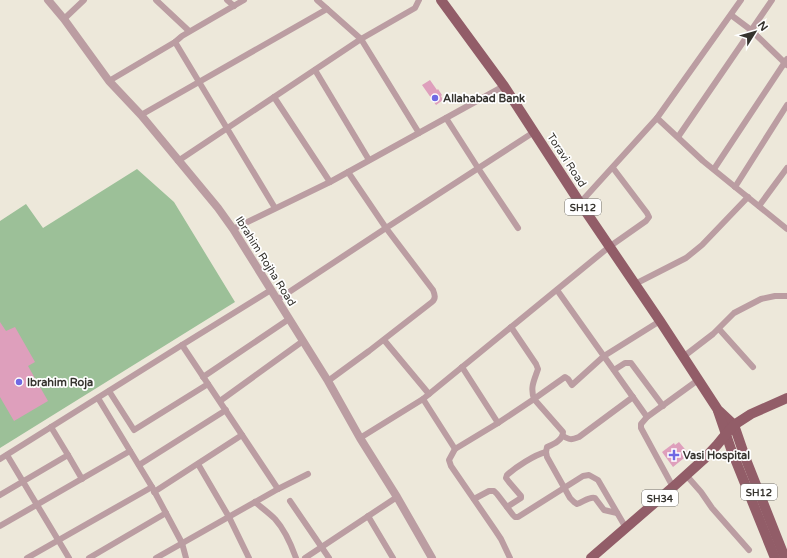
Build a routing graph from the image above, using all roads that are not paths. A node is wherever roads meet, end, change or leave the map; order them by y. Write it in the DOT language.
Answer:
graph roads {
  1 [pos="48,0"];
  2 [pos="84,0"];
  3 [pos="156,0"];
  4 [pos="227,0"];
  5 [pos="244,0"];
  6 [pos="317,0"];
  7 [pos="419,0"];
  8 [pos="741,0"];
  9 [pos="772,0"];
  10 [pos="441,2"];
  11 [pos="234,6"];
  12 [pos="327,9"];
  13 [pos="731,15"];
  14 [pos="64,19"];
  15 [pos="751,30"];
  16 [pos="189,31"];
  17 [pos="361,39"];
  18 [pos="175,42"];
  19 [pos="786,62"];
  20 [pos="315,70"];
  21 [pos="109,81"];
  22 [pos="199,82"];
  23 [pos="504,86"];
  24 [pos="274,97"];
  25 [pos="787,105"];
  26 [pos="141,115"];
  27 [pos="446,118"];
  28 [pos="657,118"];
  29 [pos="227,128"];
  30 [pos="534,132"];
  31 [pos="419,133"];
  32 [pos="678,137"];
  33 [pos="178,160"];
  34 [pos="369,160"];
  35 [pos="478,168"];
  36 [pos="612,168"];
  37 [pos="787,168"];
  38 [pos="714,169"];
  39 [pos="348,172"];
  40 [pos="330,182"];
  41 [pos="735,187"];
  42 [pos="748,197"];
  43 [pos="580,203"];
  44 [pos="760,206"];
  45 [pos="275,208"];
  46 [pos="386,228"];
  47 [pos="518,228"];
  48 [pos="233,229"];
  49 [pos="787,229"];
  50 [pos="610,247"];
  51 [pos="635,284"];
  52 [pos="271,290"];
  53 [pos="557,290"];
  54 [pos="787,296"];
  55 [pos="277,300"];
  56 [pos="289,319"];
  57 [pos="660,321"];
  58 [pos="511,327"];
  59 [pos="719,329"];
  60 [pos="384,340"];
  61 [pos="303,342"];
  62 [pos="182,345"];
  63 [pos="604,356"];
  64 [pos="683,357"];
  65 [pos="462,367"];
  66 [pos="754,367"];
  67 [pos="614,370"];
  68 [pos="204,377"];
  69 [pos="698,380"];
  70 [pos="328,382"];
  71 [pos="208,384"];
  72 [pos="109,391"];
  73 [pos="429,394"];
  74 [pos="633,397"];
  75 [pos="98,398"];
  76 [pos="787,398"];
  77 [pos="423,399"];
  78 [pos="534,399"];
  79 [pos="220,401"];
  80 [pos="663,406"];
  81 [pos="226,410"];
  82 [pos="718,410"];
  83 [pos="648,417"];
  84 [pos="498,423"];
  85 [pos="734,425"];
  86 [pos="51,427"];
  87 [pos="726,434"];
  88 [pos="242,435"];
  89 [pos="563,436"];
  90 [pos="360,438"];
  91 [pos="455,448"];
  92 [pos="130,451"];
  93 [pos="546,452"];
  94 [pos="7,455"];
  95 [pos="68,455"];
  96 [pos="0,459"];
  97 [pos="198,464"];
  98 [pos="139,465"];
  99 [pos="308,474"];
  100 [pos="686,475"];
  101 [pos="82,479"];
  102 [pos="23,481"];
  103 [pos="565,487"];
  104 [pos="673,487"];
  105 [pos="153,489"];
  106 [pos="278,489"];
  107 [pos="0,495"];
  108 [pos="397,497"];
  109 [pos="474,499"];
  110 [pos="290,501"];
  111 [pos="255,502"];
  112 [pos="38,505"];
  113 [pos="507,507"];
  114 [pos="166,513"];
  115 [pos="617,513"];
  116 [pos="368,516"];
  117 [pos="229,517"];
  118 [pos="0,526"];
  119 [pos="626,528"];
  120 [pos="59,540"];
  121 [pos="182,543"];
  122 [pos="322,547"];
  123 [pos="750,550"];
  124 [pos="27,558"];
  125 [pos="69,558"];
  126 [pos="89,558"];
  127 [pos="156,558"];
  128 [pos="186,558"];
  129 [pos="249,558"];
  130 [pos="296,558"];
  131 [pos="305,558"];
  132 [pos="329,558"];
  133 [pos="393,558"];
  134 [pos="432,558"];
  135 [pos="510,558"];
  136 [pos="591,558"];
  137 [pos="775,558"];
  138 [pos="785,558"];
  1 -- 14 [label="street, Ibrahim Rojha Road"];
  2 -- 14 [label="street"];
  3 -- 16 [label="street"];
  4 -- 11 [label="street"];
  5 -- 11 [label="street"];
  6 -- 12 [label="street"];
  7 -- 17 [label="street"];
  8 -- 13 [label="street"];
  9 -- 15 [label="street"];
  10 -- 23 [label="main road, Toravi Road / SH12"];
  11 -- 16 [label="street"];
  12 -- 17 [label="street"];
  12 -- 22 [label="street"];
  13 -- 15 [label="street"];
  13 -- 28 [label="street"];
  14 -- 21 [label="street, Ibrahim Rojha Road"];
  15 -- 19 [label="street"];
  15 -- 32 [label="street"];
  16 -- 18 [label="street"];
  17 -- 20 [label="street"];
  17 -- 31 [label="street"];
  18 -- 21 [label="street"];
  18 -- 22 [label="street"];
  19 -- 38 [label="street"];
  20 -- 24 [label="street"];
  20 -- 34 [label="street"];
  21 -- 26 [label="street, Ibrahim Rojha Road"];
  22 -- 26 [label="street"];
  22 -- 29 [label="street"];
  23 -- 27 [label="street"];
  23 -- 30 [label="main road, Toravi Road / SH12"];
  24 -- 29 [label="street"];
  24 -- 40 [label="street"];
  25 -- 41 [label="street"];
  26 -- 33 [label="street, Ibrahim Rojha Road"];
  27 -- 31 [label="street"];
  27 -- 35 [label="street"];
  28 -- 32 [label="street"];
  28 -- 36 [label="street"];
  29 -- 33 [label="street"];
  29 -- 45 [label="street"];
  30 -- 35 [label="street"];
  30 -- 43 [label="main road, Toravi Road / SH12"];
  31 -- 34 [label="street"];
  32 -- 38 [label="street"];
  33 -- 48 [label="street, Ibrahim Rojha Road"];
  34 -- 39 [label="street"];
  35 -- 46 [label="street"];
  35 -- 47 [label="street"];
  36 -- 43 [label="street"];
  36 -- 50 [label="street"];
  37 -- 44 [label="street"];
  38 -- 41 [label="street"];
  39 -- 40 [label="street"];
  39 -- 46 [label="street"];
  40 -- 45 [label="street"];
  41 -- 42 [label="street"];
  42 -- 44 [label="street"];
  42 -- 51 [label="street"];
  43 -- 50 [label="main road, Toravi Road / SH12"];
  44 -- 49 [label="street"];
  45 -- 48 [label="street"];
  46 -- 55 [label="street"];
  46 -- 60 [label="street"];
  48 -- 52 [label="street, Ibrahim Rojha Road"];
  50 -- 51 [label="main road, Toravi Road / SH12"];
  50 -- 53 [label="street"];
  51 -- 57 [label="main road, Toravi Road / SH12"];
  52 -- 55 [label="street, Ibrahim Rojha Road"];
  52 -- 62 [label="street"];
  53 -- 58 [label="street"];
  53 -- 63 [label="street"];
  54 -- 59 [label="street"];
  55 -- 56 [label="street, Ibrahim Rojha Road"];
  56 -- 61 [label="street, Ibrahim Rojha Road"];
  56 -- 68 [label="street"];
  57 -- 63 [label="street"];
  57 -- 64 [label="main road, Toravi Road / SH12"];
  58 -- 65 [label="street"];
  58 -- 78 [label="street"];
  59 -- 64 [label="street"];
  59 -- 66 [label="street"];
  60 -- 70 [label="street"];
  60 -- 73 [label="street"];
  61 -- 70 [label="street, Ibrahim Rojha Road"];
  61 -- 79 [label="street"];
  62 -- 68 [label="street"];
  62 -- 72 [label="street"];
  63 -- 67 [label="street"];
  63 -- 78 [label="street"];
  64 -- 69 [label="main road, Toravi Road / SH12"];
  65 -- 73 [label="street"];
  65 -- 84 [label="street"];
  67 -- 74 [label="street"];
  67 -- 80 [label="street"];
  68 -- 71 [label="street"];
  69 -- 80 [label="street"];
  69 -- 82 [label="main road, Toravi Road / SH12"];
  70 -- 90 [label="street, Ibrahim Rojha Road"];
  71 -- 72 [label="street"];
  71 -- 79 [label="street"];
  72 -- 75 [label="street"];
  73 -- 77 [label="street"];
  74 -- 83 [label="street"];
  74 -- 89 [label="street"];
  75 -- 86 [label="street"];
  75 -- 92 [label="street"];
  76 -- 85 [label="main road"];
  77 -- 90 [label="street"];
  77 -- 91 [label="street"];
  78 -- 84 [label="street"];
  78 -- 89 [label="street"];
  79 -- 81 [label="street"];
  80 -- 83 [label="street"];
  81 -- 88 [label="street"];
  81 -- 98 [label="street"];
  82 -- 85 [label="main road, SH12"];
  82 -- 87 [label="main road, SH12"];
  83 -- 104 [label="street"];
  84 -- 91 [label="street"];
  85 -- 87 [label="main road, SH34"];
  85 -- 138 [label="main road, SH12"];
  86 -- 94 [label="street"];
  86 -- 95 [label="street"];
  87 -- 100 [label="main road, SH34"];
  87 -- 137 [label="main road, SH12"];
  88 -- 97 [label="street"];
  88 -- 106 [label="street"];
  89 -- 93 [label="street"];
  90 -- 108 [label="street, Ibrahim Rojha Road"];
  91 -- 109 [label="street"];
  92 -- 98 [label="street"];
  92 -- 101 [label="street"];
  93 -- 103 [label="street"];
  93 -- 113 [label="street"];
  94 -- 96 [label="street"];
  94 -- 102 [label="street"];
  95 -- 101 [label="street"];
  95 -- 102 [label="street"];
  97 -- 105 [label="street"];
  97 -- 117 [label="street"];
  98 -- 105 [label="street"];
  99 -- 106 [label="street"];
  100 -- 104 [label="main road, SH34"];
  100 -- 123 [label="street"];
  101 -- 112 [label="street"];
  102 -- 107 [label="street"];
  102 -- 112 [label="street"];
  103 -- 113 [label="street"];
  103 -- 115 [label="street"];
  103 -- 115 [label="street"];
  104 -- 119 [label="main road, SH34"];
  105 -- 114 [label="street"];
  105 -- 120 [label="street"];
  106 -- 111 [label="street"];
  108 -- 116 [label="street"];
  108 -- 134 [label="street, Ibrahim Rojha Road"];
  109 -- 113 [label="street"];
  109 -- 135 [label="street"];
  110 -- 122 [label="street"];
  111 -- 117 [label="street"];
  111 -- 130 [label="street"];
  112 -- 118 [label="street"];
  112 -- 120 [label="street"];
  114 -- 121 [label="street"];
  114 -- 126 [label="street"];
  115 -- 119 [label="street"];
  116 -- 122 [label="street"];
  116 -- 133 [label="street"];
  117 -- 121 [label="street"];
  117 -- 129 [label="street"];
  119 -- 136 [label="main road, SH34"];
  120 -- 124 [label="street"];
  120 -- 125 [label="street"];
  121 -- 127 [label="street"];
  121 -- 128 [label="street"];
  122 -- 131 [label="street"];
  122 -- 132 [label="street"];
}
